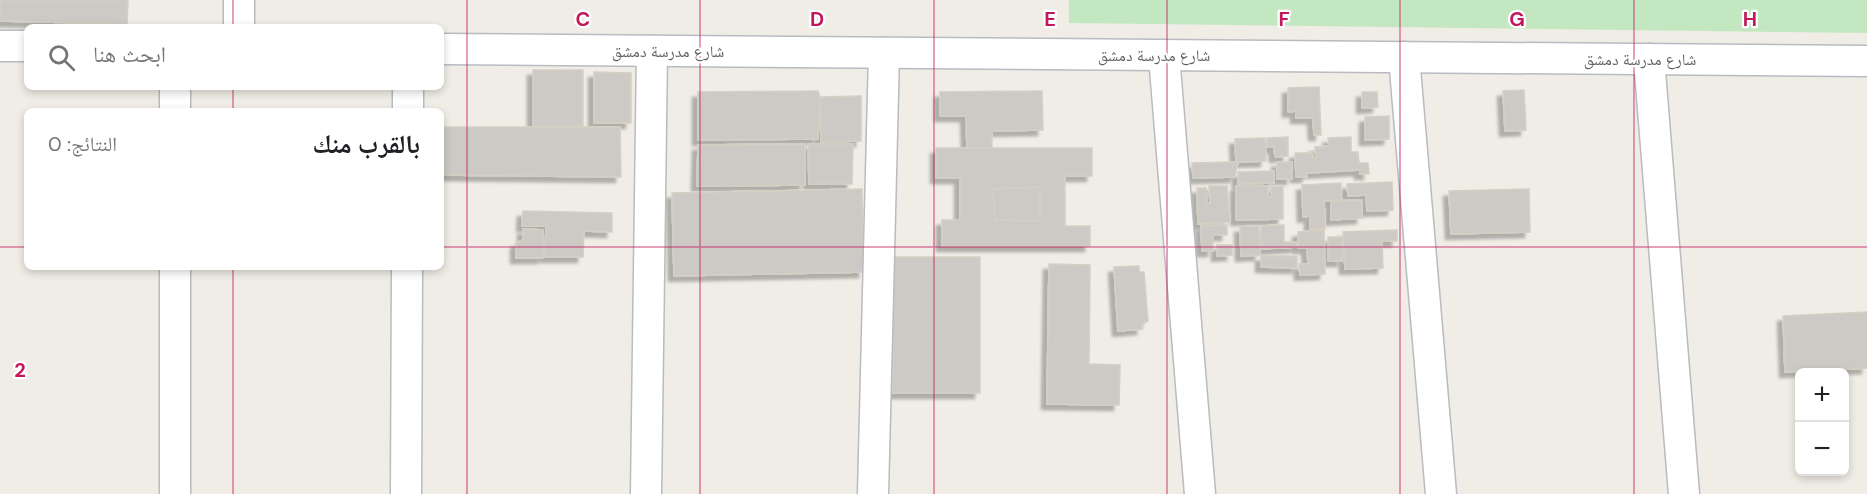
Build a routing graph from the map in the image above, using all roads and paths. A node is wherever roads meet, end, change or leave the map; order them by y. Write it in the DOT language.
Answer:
graph roads {
  1 [pos="239,0"];
  2 [pos="239,24"];
  3 [pos="0,46"];
  4 [pos="24,46"];
  5 [pos="444,50"];
  6 [pos="652,51"];
  7 [pos="884,53"];
  8 [pos="1164,56"];
  9 [pos="1404,57"];
  10 [pos="1649,59"];
  11 [pos="1867,61"];
  12 [pos="175,90"];
  13 [pos="408,90"];
  14 [pos="175,108"];
  15 [pos="408,108"];
  16 [pos="175,270"];
  17 [pos="407,270"];
  18 [pos="175,494"];
  19 [pos="406,494"];
  20 [pos="646,494"];
  21 [pos="873,494"];
  22 [pos="1200,494"];
  23 [pos="1441,494"];
  24 [pos="1684,494"];
  1 -- 2 [label="street"];
  3 -- 4 [label="street"];
  5 -- 6 [label="street, شارع مدرسة دمشق"];
  6 -- 7 [label="street, شارع مدرسة دمشق"];
  6 -- 20 [label="street"];
  7 -- 8 [label="street, شارع مدرسة دمشق"];
  7 -- 21 [label="street"];
  8 -- 9 [label="street, شارع مدرسة دمشق"];
  8 -- 22 [label="street"];
  9 -- 10 [label="street, شارع مدرسة دمشق"];
  9 -- 23 [label="street"];
  10 -- 11 [label="street, شارع مدرسة دمشق"];
  10 -- 24 [label="street"];
  12 -- 14 [label="street"];
  13 -- 15 [label="street"];
  16 -- 18 [label="street"];
  17 -- 19 [label="street"];
}
